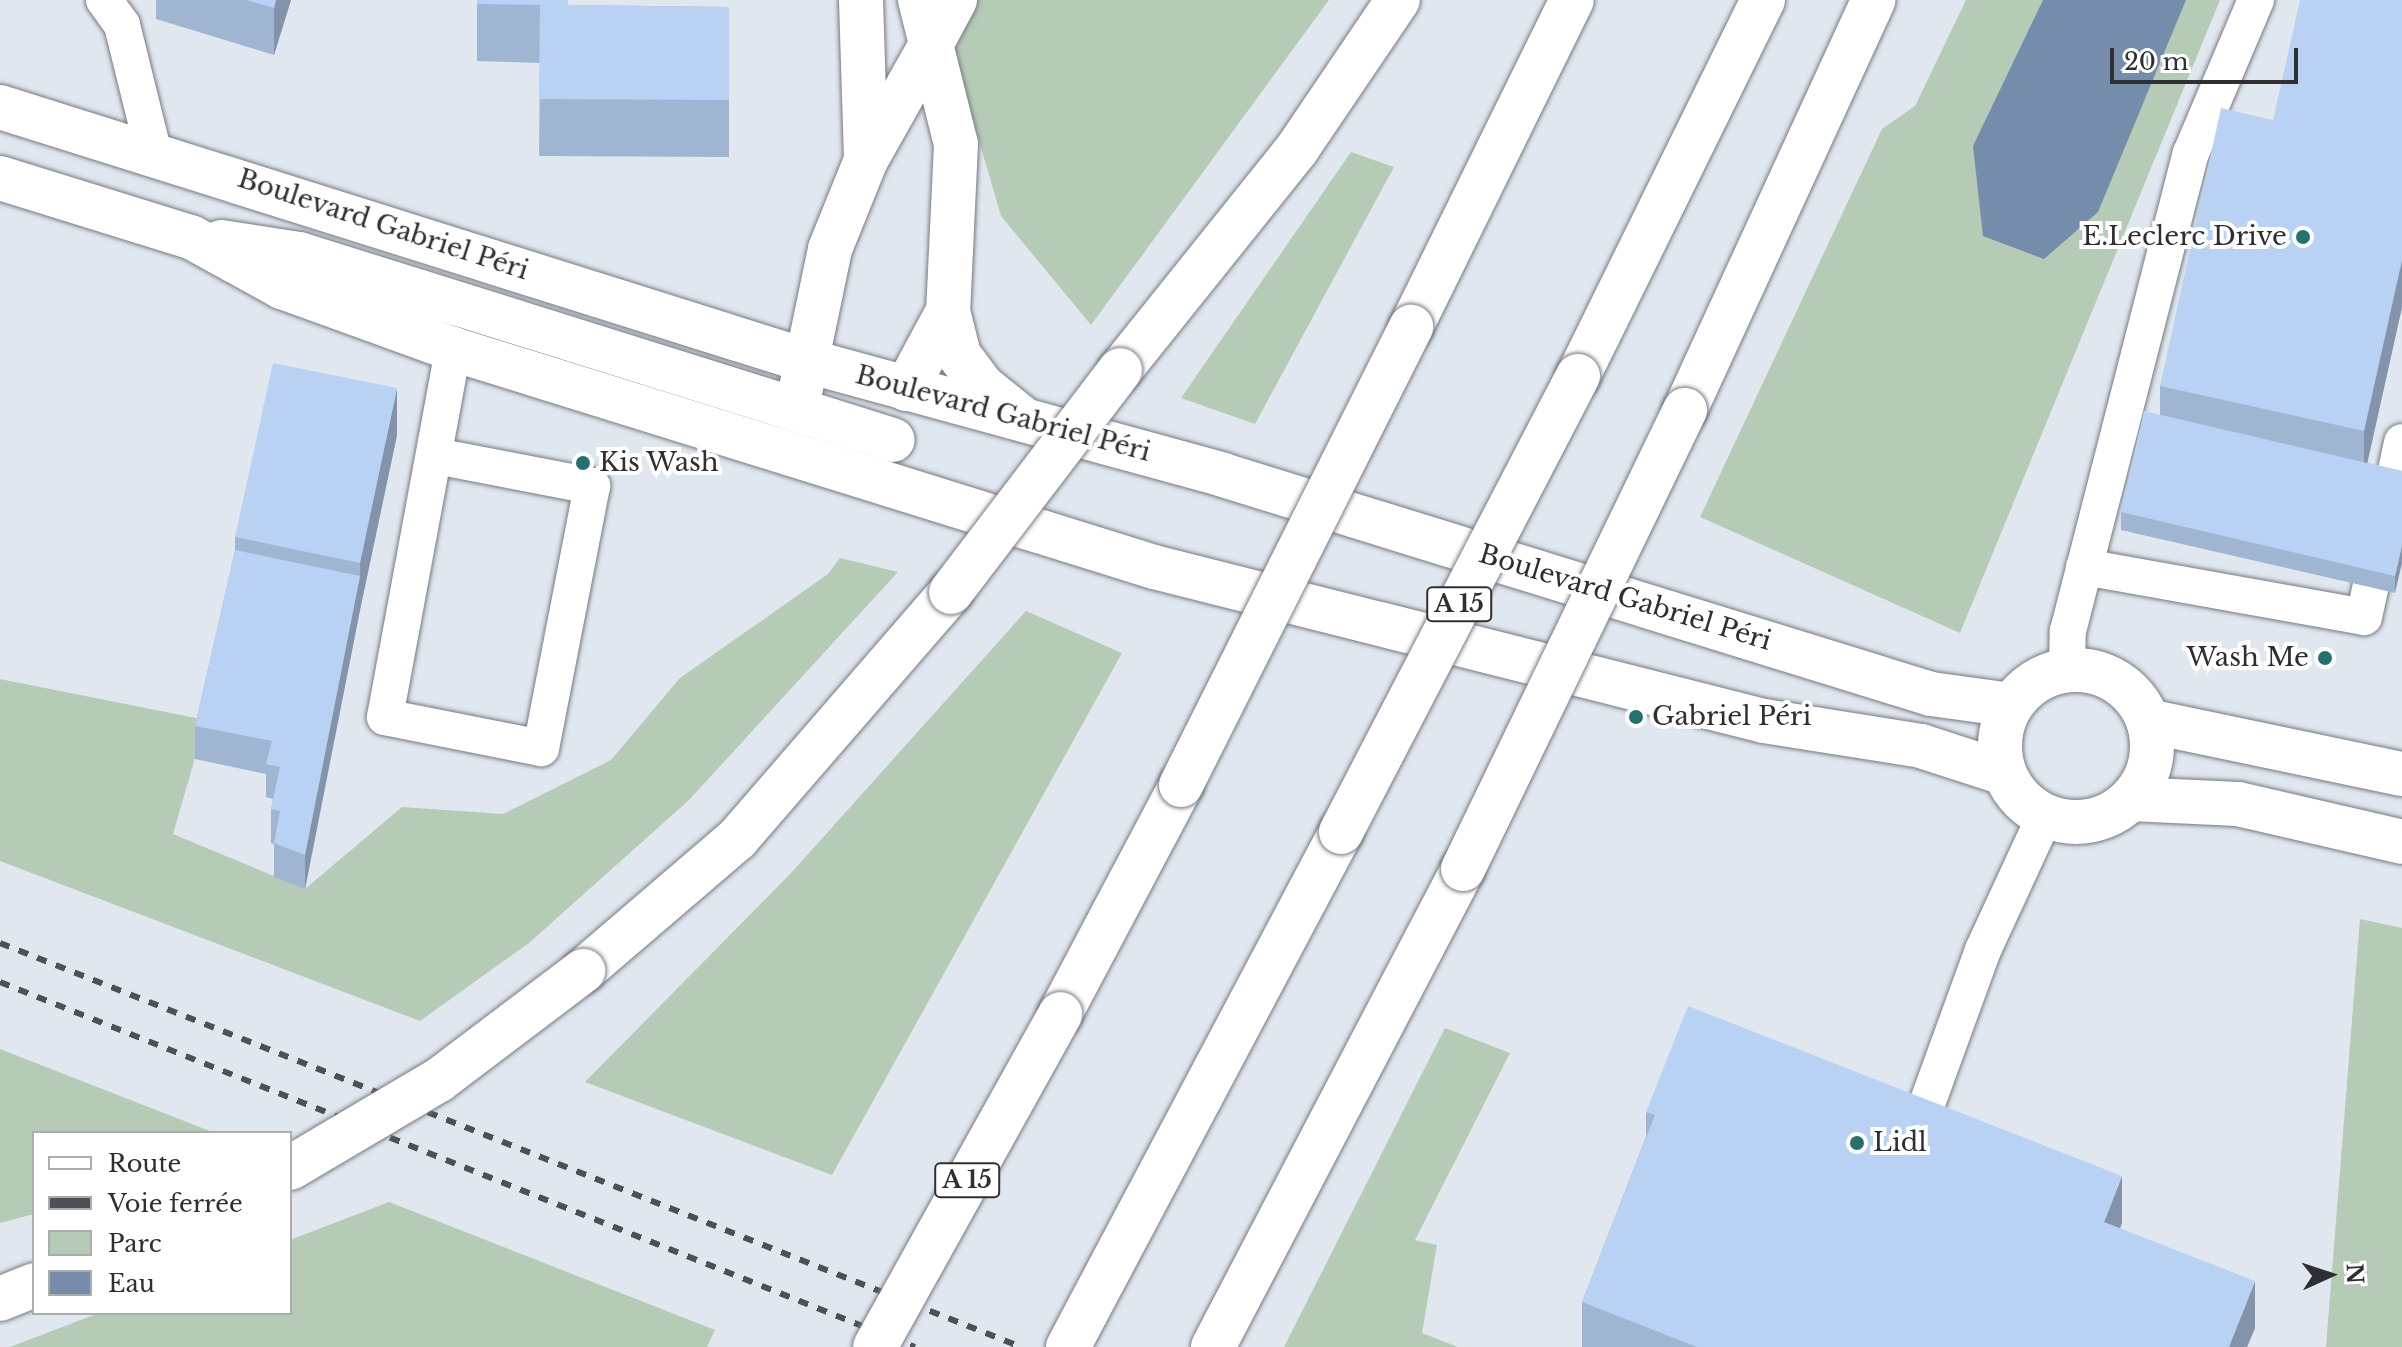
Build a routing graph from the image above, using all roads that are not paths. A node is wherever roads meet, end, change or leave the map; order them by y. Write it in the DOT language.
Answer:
graph roads {
  1 [pos="104,0"];
  2 [pos="861,0"];
  3 [pos="920,0"];
  4 [pos="955,0"];
  5 [pos="1398,0"];
  6 [pos="1572,0"];
  7 [pos="1763,0"];
  8 [pos="1874,0"];
  9 [pos="2256,0"];
  10 [pos="932,43"];
  11 [pos="0,107"];
  12 [pos="154,154"];
  13 [pos="866,160"];
  14 [pos="211,170"];
  15 [pos="0,178"];
  16 [pos="191,237"];
  17 [pos="948,311"];
  18 [pos="453,349"];
  19 [pos="804,360"];
  20 [pos="906,389"];
  21 [pos="798,412"];
  22 [pos="1022,418"];
  23 [pos="893,440"];
  24 [pos="2402,442"];
  25 [pos="792,454"];
  26 [pos="436,456"];
  27 [pos="883,482"];
  28 [pos="2084,567"];
  29 [pos="2067,670"];
  30 [pos="2011,705"];
  31 [pos="2148,721"];
  32 [pos="2004,773"];
  33 [pos="2402,774"];
  34 [pos="2131,799"];
  35 [pos="2045,816"];
  36 [pos="2402,842"];
  37 [pos="1928,1101"];
  38 [pos="292,1167"];
  39 [pos="32,1286"];
  40 [pos="0,1299"];
  41 [pos="875,1347"];
  42 [pos="1068,1347"];
  43 [pos="1213,1347"];
  1 -- 12 [label="lane"];
  2 -- 13 [label="main road"];
  3 -- 10 [label="main road"];
  4 -- 10 [label="main road"];
  5 -- 38 [label="main road, bridge"];
  6 -- 41 [label="main road, A 15, bridge"];
  7 -- 42 [label="main road, A 15, bridge"];
  8 -- 43 [label="main road, bridge"];
  9 -- 28 [label="lane"];
  10 -- 13 [label="main road"];
  10 -- 17 [label="main road"];
  11 -- 12 [label="main road, Boulevard Gabriel Péri"];
  12 -- 14 [label="main road, Boulevard Gabriel Péri"];
  13 -- 19 [label="main road"];
  14 -- 16 [label="main road"];
  14 -- 19 [label="main road, Boulevard Gabriel Péri"];
  15 -- 16 [label="main road"];
  16 -- 18 [label="main road"];
  16 -- 21 [label="main road"];
  17 -- 20 [label="main road"];
  17 -- 22 [label="main road"];
  18 -- 25 [label="main road"];
  18 -- 26 [label="lane"];
  19 -- 20 [label="main road, Boulevard Gabriel Péri"];
  19 -- 21 [label="main road"];
  20 -- 22 [label="main road, Boulevard Gabriel Péri"];
  20 -- 23 [label="main road"];
  21 -- 23 [label="main road"];
  21 -- 25 [label="main road"];
  22 -- 30 [label="main road, Boulevard Gabriel Péri"];
  23 -- 27 [label="main road"];
  24 -- 28 [label="lane"];
  25 -- 27 [label="main road"];
  26 -- 26 [label="lane"];
  27 -- 32 [label="main road"];
  28 -- 29 [label="lane"];
  29 -- 30 [label="main road"];
  29 -- 31 [label="main road"];
  30 -- 32 [label="main road"];
  31 -- 33 [label="main road"];
  31 -- 34 [label="main road"];
  32 -- 35 [label="main road"];
  34 -- 35 [label="main road"];
  34 -- 36 [label="main road"];
  35 -- 37 [label="lane"];
  39 -- 40 [label="main road"];
}
